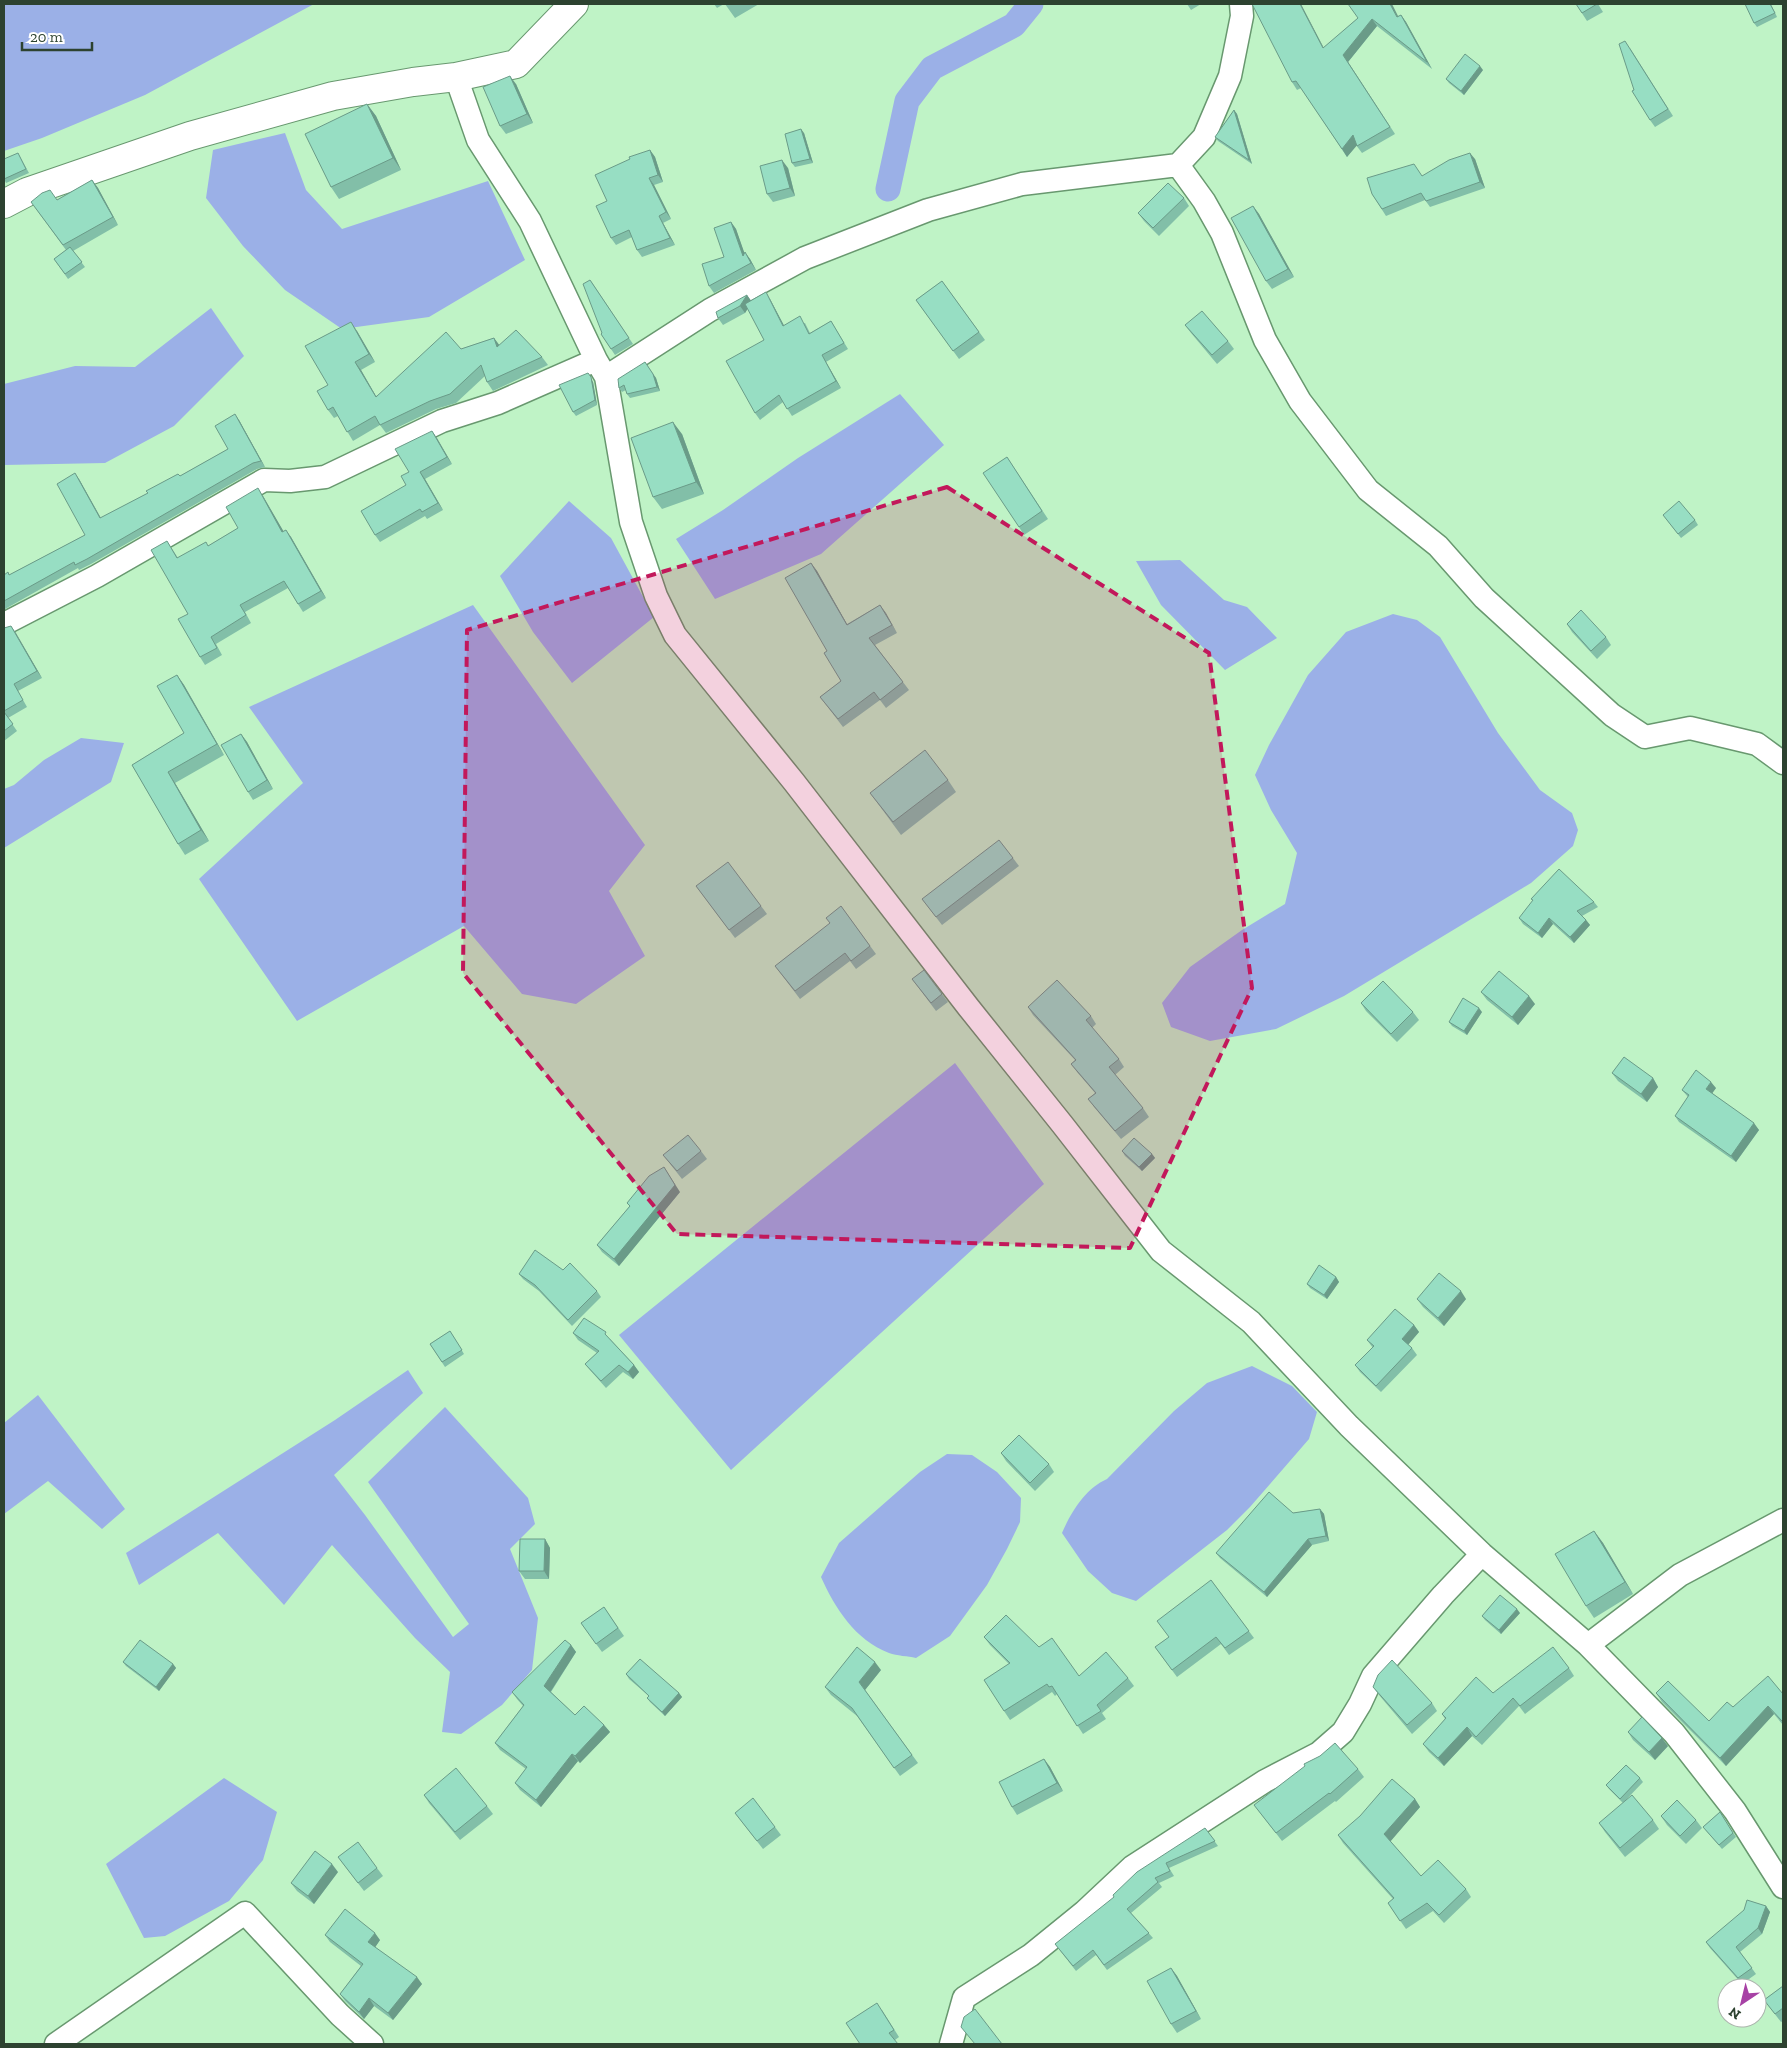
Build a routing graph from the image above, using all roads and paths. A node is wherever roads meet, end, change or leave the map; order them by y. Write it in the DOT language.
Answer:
graph roads {
  1 [pos="574,4"];
  2 [pos="1242,4"];
  3 [pos="456,77"];
  4 [pos="1178,165"];
  5 [pos="4,204"];
  6 [pos="601,369"];
  7 [pos="4,624"];
  8 [pos="1783,763"];
  9 [pos="1783,1520"];
  10 [pos="1482,1554"];
  11 [pos="1588,1645"];
  12 [pos="1783,1887"];
  13 [pos="56,2044"];
  14 [pos="372,2044"];
  15 [pos="951,2044"];
  1 -- 3 [label="main road"];
  2 -- 4 [label="street"];
  3 -- 5 [label="main road"];
  3 -- 6 [label="street"];
  4 -- 6 [label="street"];
  4 -- 8 [label="street"];
  6 -- 7 [label="street"];
  6 -- 10 [label="street"];
  9 -- 11 [label="street"];
  10 -- 11 [label="street"];
  10 -- 15 [label="street"];
  11 -- 12 [label="street"];
  13 -- 14 [label="street"];
}
